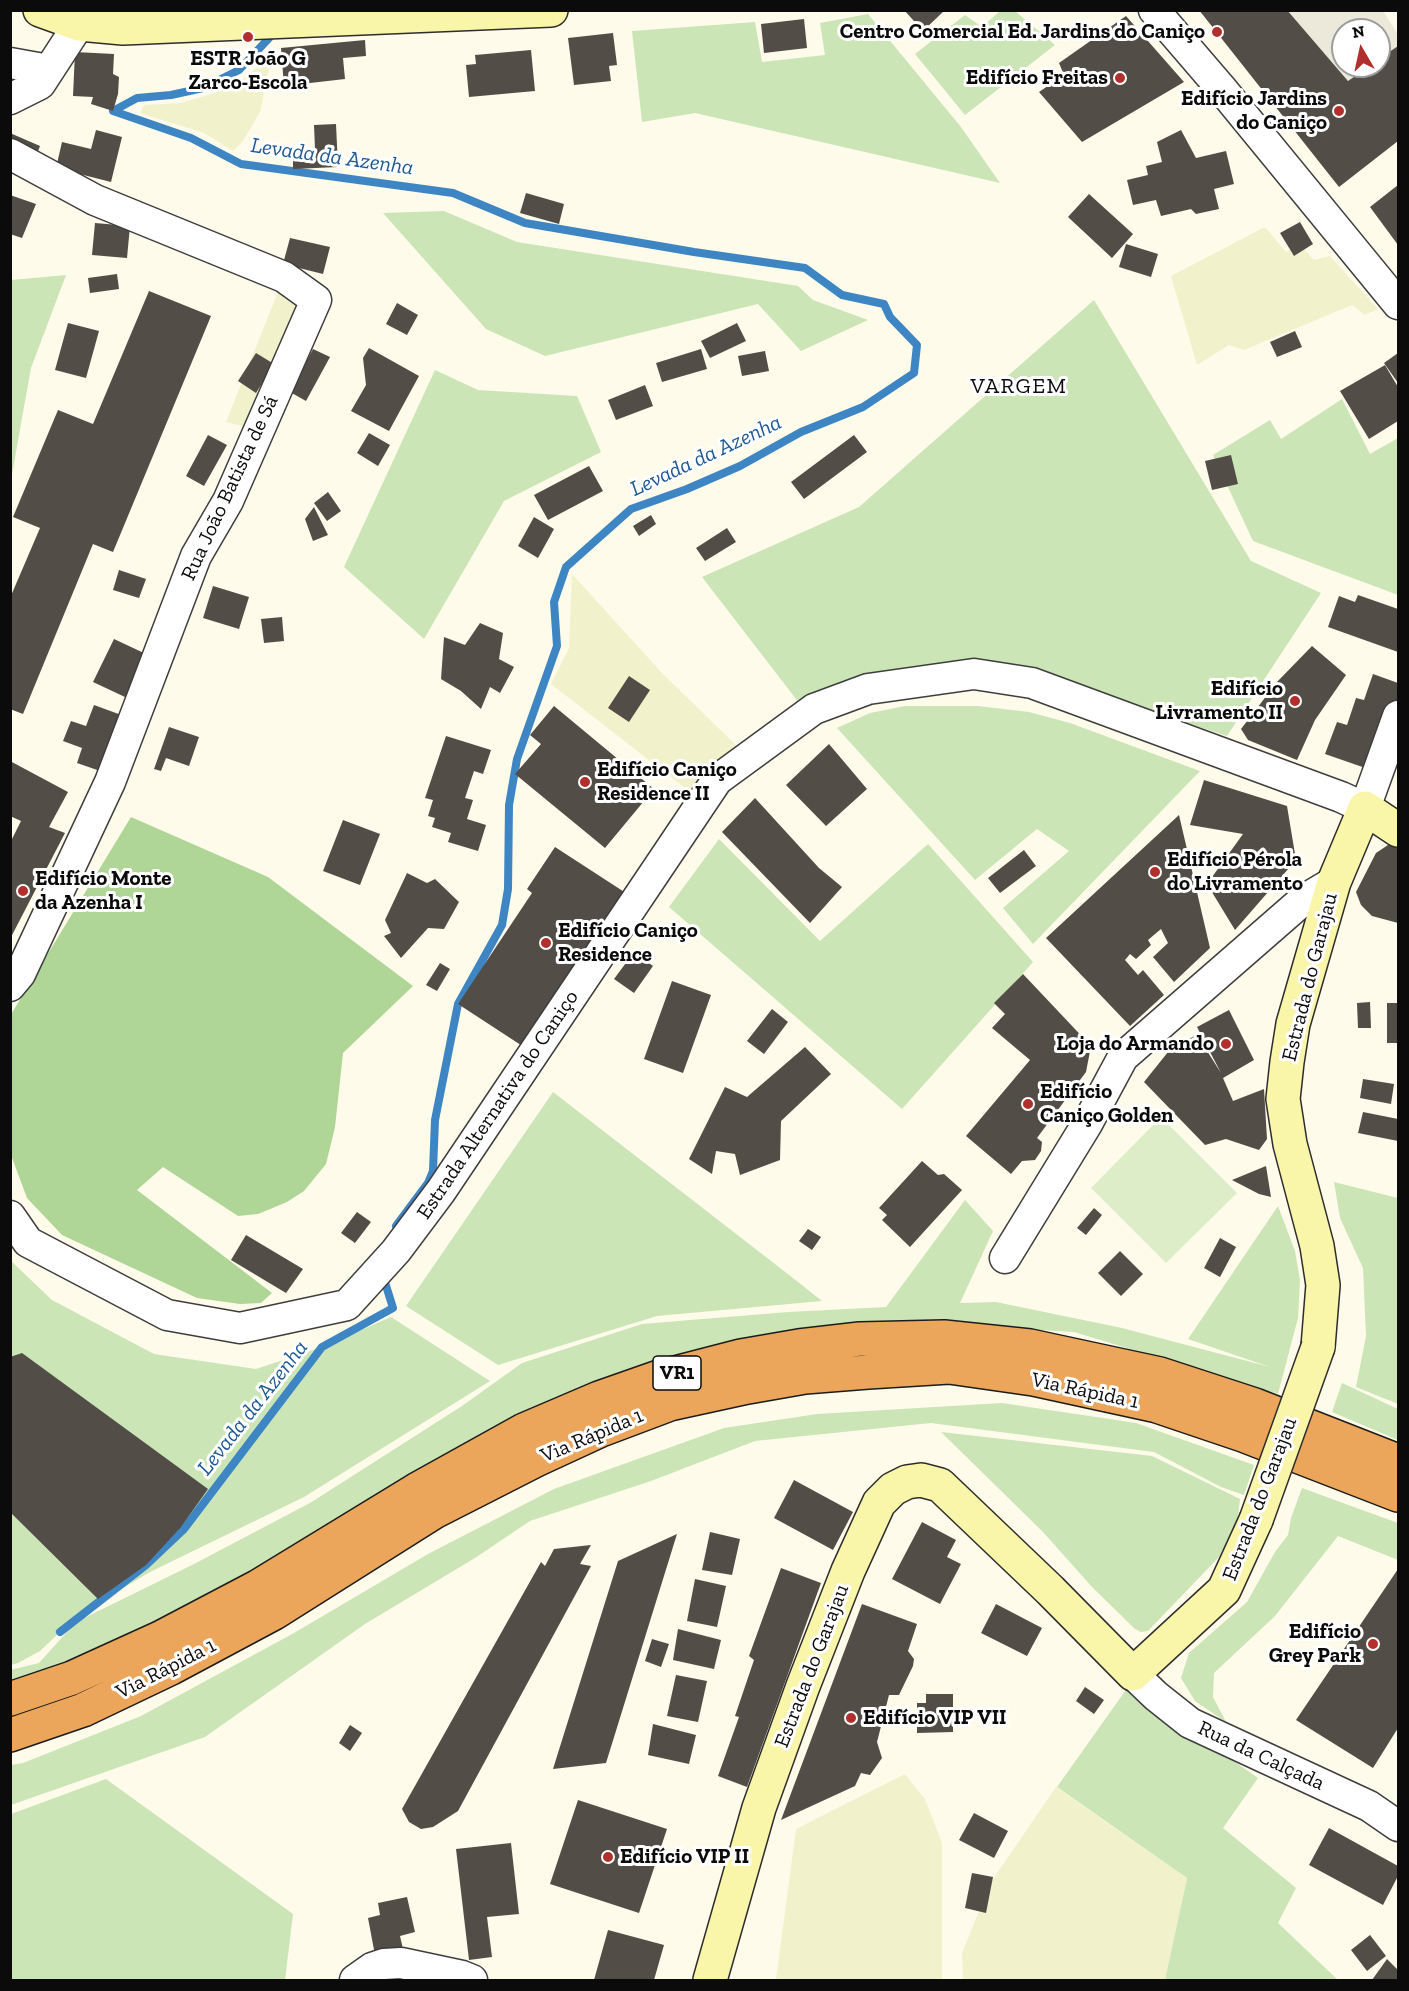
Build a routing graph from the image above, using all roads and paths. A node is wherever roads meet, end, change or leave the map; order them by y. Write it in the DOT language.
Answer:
graph roads {
  1 [pos="40,10"];
  2 [pos="551,10"];
  3 [pos="1154,10"];
  4 [pos="129,19"];
  5 [pos="79,24"];
  6 [pos="10,63"];
  7 [pos="49,70"];
  8 [pos="10,99"];
  9 [pos="10,154"];
  10 [pos="1398,304"];
  11 [pos="1398,716"];
  12 [pos="1365,808"];
  13 [pos="1398,830"];
  14 [pos="1334,882"];
  15 [pos="10,986"];
  16 [pos="10,1216"];
  17 [pos="1005,1258"];
  18 [pos="1398,1461"];
  19 [pos="1398,1495"];
  20 [pos="1133,1674"];
  21 [pos="10,1699"];
  22 [pos="10,1735"];
  23 [pos="1398,1826"];
  24 [pos="355,1980"];
  25 [pos="472,1980"];
  26 [pos="710,1980"];
  1 -- 5 [label="street"];
  2 -- 4 [label="street"];
  3 -- 10 [label="street"];
  4 -- 5 [label="street"];
  5 -- 7 [label="street"];
  6 -- 7 [label="street"];
  7 -- 8 [label="street"];
  9 -- 15 [label="street, Rua João Batista de Sá"];
  11 -- 12 [label="street, Estrada do Garajau"];
  12 -- 13 [label="street"];
  12 -- 14 [label="street, Estrada do Garajau"];
  12 -- 16 [label="street, Estrada Alternativa do Caniço"];
  14 -- 17 [label="street"];
  14 -- 20 [label="street, Estrada do Garajau, bridge"];
  18 -- 21 [label="highway, Via Rápida 1 / VR1"];
  19 -- 22 [label="highway, Via Rápida 1 / VR1"];
  20 -- 23 [label="street, Rua da Calçada"];
  20 -- 26 [label="street, Estrada do Garajau"];
  24 -- 25 [label="street"];
}
